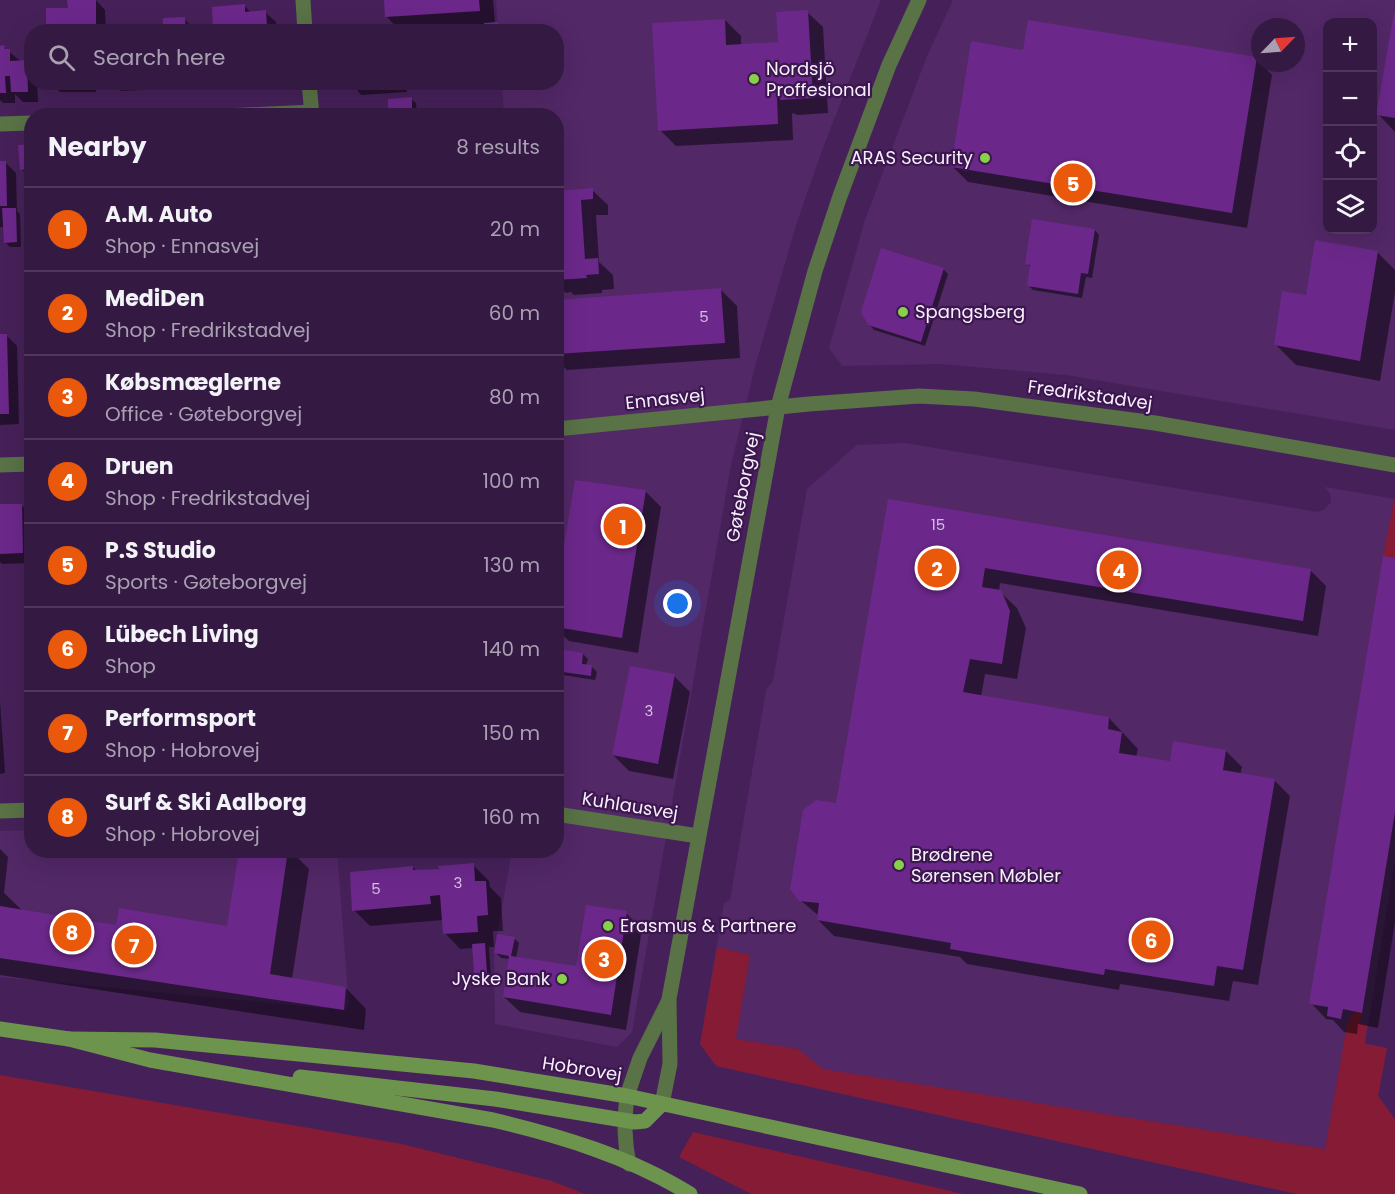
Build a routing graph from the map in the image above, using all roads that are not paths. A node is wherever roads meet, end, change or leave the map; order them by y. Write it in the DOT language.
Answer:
graph roads {
  1 [pos="303,0"];
  2 [pos="919,0"];
  3 [pos="304,24"];
  4 [pos="310,90"];
  5 [pos="311,108"];
  6 [pos="24,123"];
  7 [pos="0,124"];
  8 [pos="778,407"];
  9 [pos="564,428"];
  10 [pos="24,464"];
  11 [pos="0,465"];
  12 [pos="1395,465"];
  13 [pos="24,810"];
  14 [pos="0,811"];
  15 [pos="564,815"];
  16 [pos="698,836"];
  17 [pos="669,999"];
  18 [pos="0,1029"];
  19 [pos="69,1039"];
  20 [pos="150,1060"];
  21 [pos="627,1096"];
  22 [pos="662,1104"];
  23 [pos="624,1120"];
  24 [pos="629,1164"];
  25 [pos="690,1194"];
  26 [pos="1080,1194"];
  1 -- 3 [label="street"];
  2 -- 8 [label="street, Gøteborgvej"];
  4 -- 5 [label="street"];
  6 -- 7 [label="street"];
  8 -- 9 [label="street, Ennasvej"];
  8 -- 12 [label="street, Fredrikstadvej"];
  8 -- 16 [label="street, Gøteborgvej"];
  10 -- 11 [label="street"];
  13 -- 14 [label="street"];
  15 -- 16 [label="street, Kuhlausvej"];
  16 -- 17 [label="street, Gøteborgvej"];
  17 -- 21 [label="street, Gøteborgvej"];
  17 -- 22 [label="street, Gøteborgvej"];
  18 -- 19 [label="main road, Hobrovej"];
  19 -- 20 [label="main road, Hobrovej"];
  19 -- 21 [label="main road, Hobrovej"];
  20 -- 23 [label="main road"];
  20 -- 24 [label="main road, Hobrovej"];
  21 -- 22 [label="main road, Hobrovej"];
  21 -- 23 [label="street, Gøteborgvej"];
  22 -- 23 [label="main road"];
  22 -- 26 [label="main road, Hobrovej"];
  23 -- 24 [label="street, Gøteborgvej"];
  24 -- 25 [label="main road, Hobrovej"];
}
